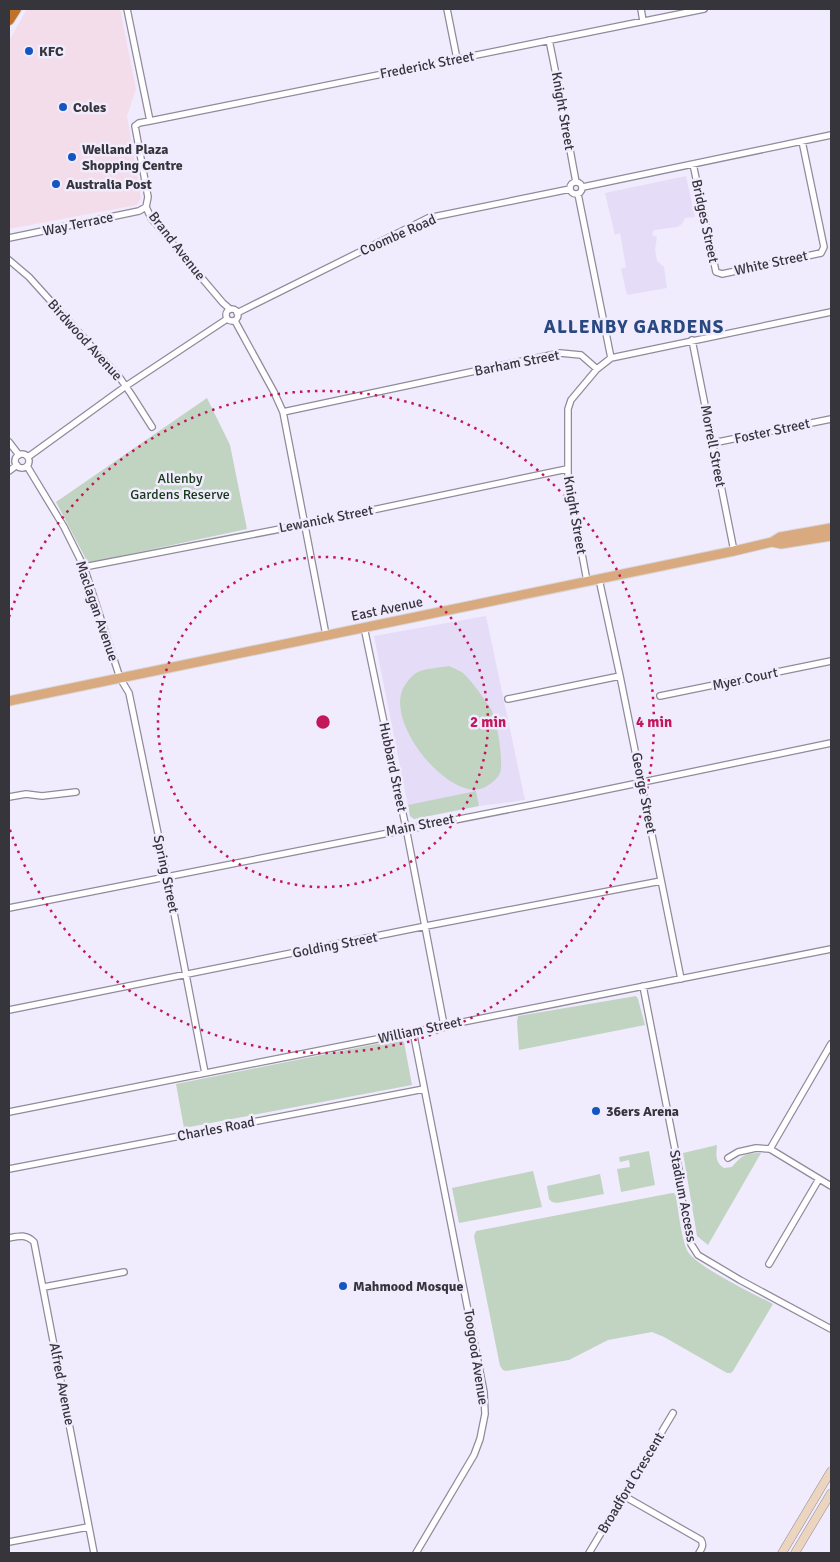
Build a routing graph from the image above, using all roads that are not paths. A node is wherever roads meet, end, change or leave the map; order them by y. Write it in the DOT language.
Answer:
graph roads {
  1 [pos="16,9"];
  2 [pos="127,9"];
  3 [pos="447,9"];
  4 [pos="641,9"];
  5 [pos="704,9"];
  6 [pos="9,20"];
  7 [pos="643,21"];
  8 [pos="549,40"];
  9 [pos="456,59"];
  10 [pos="150,121"];
  11 [pos="831,135"];
  12 [pos="802,141"];
  13 [pos="693,164"];
  14 [pos="576,182"];
  15 [pos="583,187"];
  16 [pos="570,189"];
  17 [pos="578,194"];
  18 [pos="146,207"];
  19 [pos="9,238"];
  20 [pos="9,260"];
  21 [pos="722,274"];
  22 [pos="230,310"];
  23 [pos="831,312"];
  24 [pos="237,313"];
  25 [pos="227,319"];
  26 [pos="235,321"];
  27 [pos="692,340"];
  28 [pos="611,358"];
  29 [pos="597,369"];
  30 [pos="126,386"];
  31 [pos="283,412"];
  32 [pos="831,419"];
  33 [pos="152,428"];
  34 [pos="9,442"];
  35 [pos="713,443"];
  36 [pos="19,455"];
  37 [pos="28,457"];
  38 [pos="17,465"];
  39 [pos="27,466"];
  40 [pos="567,469"];
  41 [pos="9,471"];
  42 [pos="306,524"];
  43 [pos="831,528"];
  44 [pos="831,536"];
  45 [pos="772,542"];
  46 [pos="734,551"];
  47 [pos="84,567"];
  48 [pos="599,579"];
  49 [pos="587,581"];
  50 [pos="364,628"];
  51 [pos="326,635"];
  52 [pos="831,661"];
  53 [pos="620,676"];
  54 [pos="120,678"];
  55 [pos="660,696"];
  56 [pos="508,699"];
  57 [pos="9,701"];
  58 [pos="831,743"];
  59 [pos="641,782"];
  60 [pos="76,792"];
  61 [pos="9,797"];
  62 [pos="406,828"];
  63 [pos="167,876"];
  64 [pos="661,881"];
  65 [pos="9,908"];
  66 [pos="426,926"];
  67 [pos="831,949"];
  68 [pos="186,975"];
  69 [pos="681,979"];
  70 [pos="643,986"];
  71 [pos="9,1010"];
  72 [pos="444,1025"];
  73 [pos="417,1030"];
  74 [pos="831,1044"];
  75 [pos="205,1073"];
  76 [pos="424,1089"];
  77 [pos="9,1112"];
  78 [pos="770,1149"];
  79 [pos="728,1158"];
  80 [pos="9,1169"];
  81 [pos="819,1179"];
  82 [pos="831,1186"];
  83 [pos="9,1238"];
  84 [pos="769,1264"];
  85 [pos="124,1272"];
  86 [pos="44,1287"];
  87 [pos="831,1329"];
  88 [pos="673,1413"];
  89 [pos="831,1471"];
  90 [pos="831,1493"];
  91 [pos="624,1496"];
  92 [pos="88,1527"];
  93 [pos="9,1542"];
  94 [pos="94,1553"];
  95 [pos="416,1553"];
  96 [pos="589,1553"];
  97 [pos="699,1553"];
  98 [pos="782,1553"];
  99 [pos="795,1553"];
  1 -- 6 [label="highway"];
  2 -- 10 [label="street"];
  3 -- 9 [label="street"];
  4 -- 7 [label="street"];
  5 -- 7 [label="street, Frederick Street"];
  7 -- 8 [label="street, Frederick Street"];
  8 -- 9 [label="street, Frederick Street"];
  8 -- 14 [label="street, Knight Street"];
  9 -- 10 [label="street, Frederick Street"];
  10 -- 18 [label="street, Brand Avenue"];
  11 -- 12 [label="street"];
  12 -- 13 [label="street"];
  12 -- 21 [label="street, White Street"];
  13 -- 15 [label="street"];
  13 -- 21 [label="street, Bridges Street"];
  14 -- 15 [label="street"];
  14 -- 16 [label="street"];
  15 -- 17 [label="street"];
  16 -- 17 [label="street"];
  16 -- 24 [label="street, Coombe Road"];
  17 -- 28 [label="street"];
  18 -- 19 [label="street, Way Terrace"];
  18 -- 22 [label="street, Brand Avenue"];
  20 -- 30 [label="street, Birdwood Avenue"];
  22 -- 24 [label="street"];
  22 -- 25 [label="street"];
  23 -- 27 [label="street"];
  24 -- 26 [label="street"];
  25 -- 26 [label="street"];
  25 -- 30 [label="street"];
  26 -- 31 [label="street"];
  27 -- 28 [label="street"];
  27 -- 35 [label="street, Morrell Street"];
  28 -- 29 [label="street"];
  29 -- 31 [label="street, Barham Street"];
  29 -- 40 [label="street, Knight Street"];
  30 -- 33 [label="street, Birdwood Avenue"];
  30 -- 37 [label="street"];
  31 -- 42 [label="street"];
  32 -- 35 [label="street, Foster Street"];
  34 -- 36 [label="street"];
  35 -- 46 [label="street, Morrell Street"];
  36 -- 37 [label="street"];
  36 -- 38 [label="street"];
  37 -- 39 [label="street"];
  38 -- 39 [label="street"];
  38 -- 41 [label="street"];
  39 -- 47 [label="street, Maclagan Avenue"];
  40 -- 42 [label="street, Lewanick Street"];
  40 -- 49 [label="street, Knight Street"];
  42 -- 47 [label="street, Lewanick Street"];
  42 -- 51 [label="street"];
  43 -- 45 [label="main road, East Avenue"];
  44 -- 45 [label="main road, East Avenue"];
  45 -- 46 [label="main road, East Avenue"];
  46 -- 48 [label="main road, East Avenue"];
  47 -- 54 [label="street, Maclagan Avenue"];
  48 -- 49 [label="main road, East Avenue"];
  48 -- 53 [label="street, George Street"];
  49 -- 50 [label="main road, East Avenue"];
  50 -- 51 [label="main road, East Avenue"];
  50 -- 62 [label="street, Hubbard Street"];
  51 -- 54 [label="main road, East Avenue"];
  52 -- 55 [label="street, Myer Court"];
  53 -- 56 [label="street"];
  53 -- 59 [label="street, George Street"];
  54 -- 57 [label="main road, East Avenue"];
  54 -- 63 [label="street, Spring Street"];
  58 -- 59 [label="street, Main Street"];
  59 -- 62 [label="street, Main Street"];
  59 -- 64 [label="street, George Street"];
  60 -- 61 [label="street"];
  62 -- 63 [label="street, Main Street"];
  62 -- 66 [label="street, Hubbard Street"];
  63 -- 65 [label="street, Main Street"];
  63 -- 68 [label="street, Spring Street"];
  64 -- 66 [label="street, Golding Street"];
  64 -- 69 [label="street, George Street"];
  66 -- 68 [label="street, Golding Street"];
  66 -- 72 [label="street, Hubbard Street"];
  67 -- 69 [label="street, William Street"];
  68 -- 71 [label="street, Golding Street"];
  68 -- 75 [label="street, Spring Street"];
  69 -- 70 [label="street, William Street"];
  70 -- 72 [label="street, William Street"];
  70 -- 87 [label="street, Stadium Access"];
  72 -- 73 [label="street, William Street"];
  73 -- 75 [label="street, William Street"];
  73 -- 76 [label="street, Toogood Avenue"];
  74 -- 78 [label="street"];
  75 -- 77 [label="street, William Street"];
  76 -- 80 [label="street, Charles Road"];
  76 -- 95 [label="street, Toogood Avenue"];
  78 -- 79 [label="street"];
  78 -- 81 [label="street"];
  81 -- 82 [label="street"];
  81 -- 84 [label="street"];
  83 -- 86 [label="street, Alfred Avenue"];
  85 -- 86 [label="street"];
  86 -- 92 [label="street, Alfred Avenue"];
  88 -- 91 [label="street, Broadford Crescent"];
  89 -- 98 [label="main road"];
  90 -- 99 [label="main road"];
  91 -- 96 [label="street, Broadford Crescent"];
  91 -- 97 [label="street"];
  92 -- 93 [label="street"];
  92 -- 94 [label="street, Alfred Avenue"];
}
